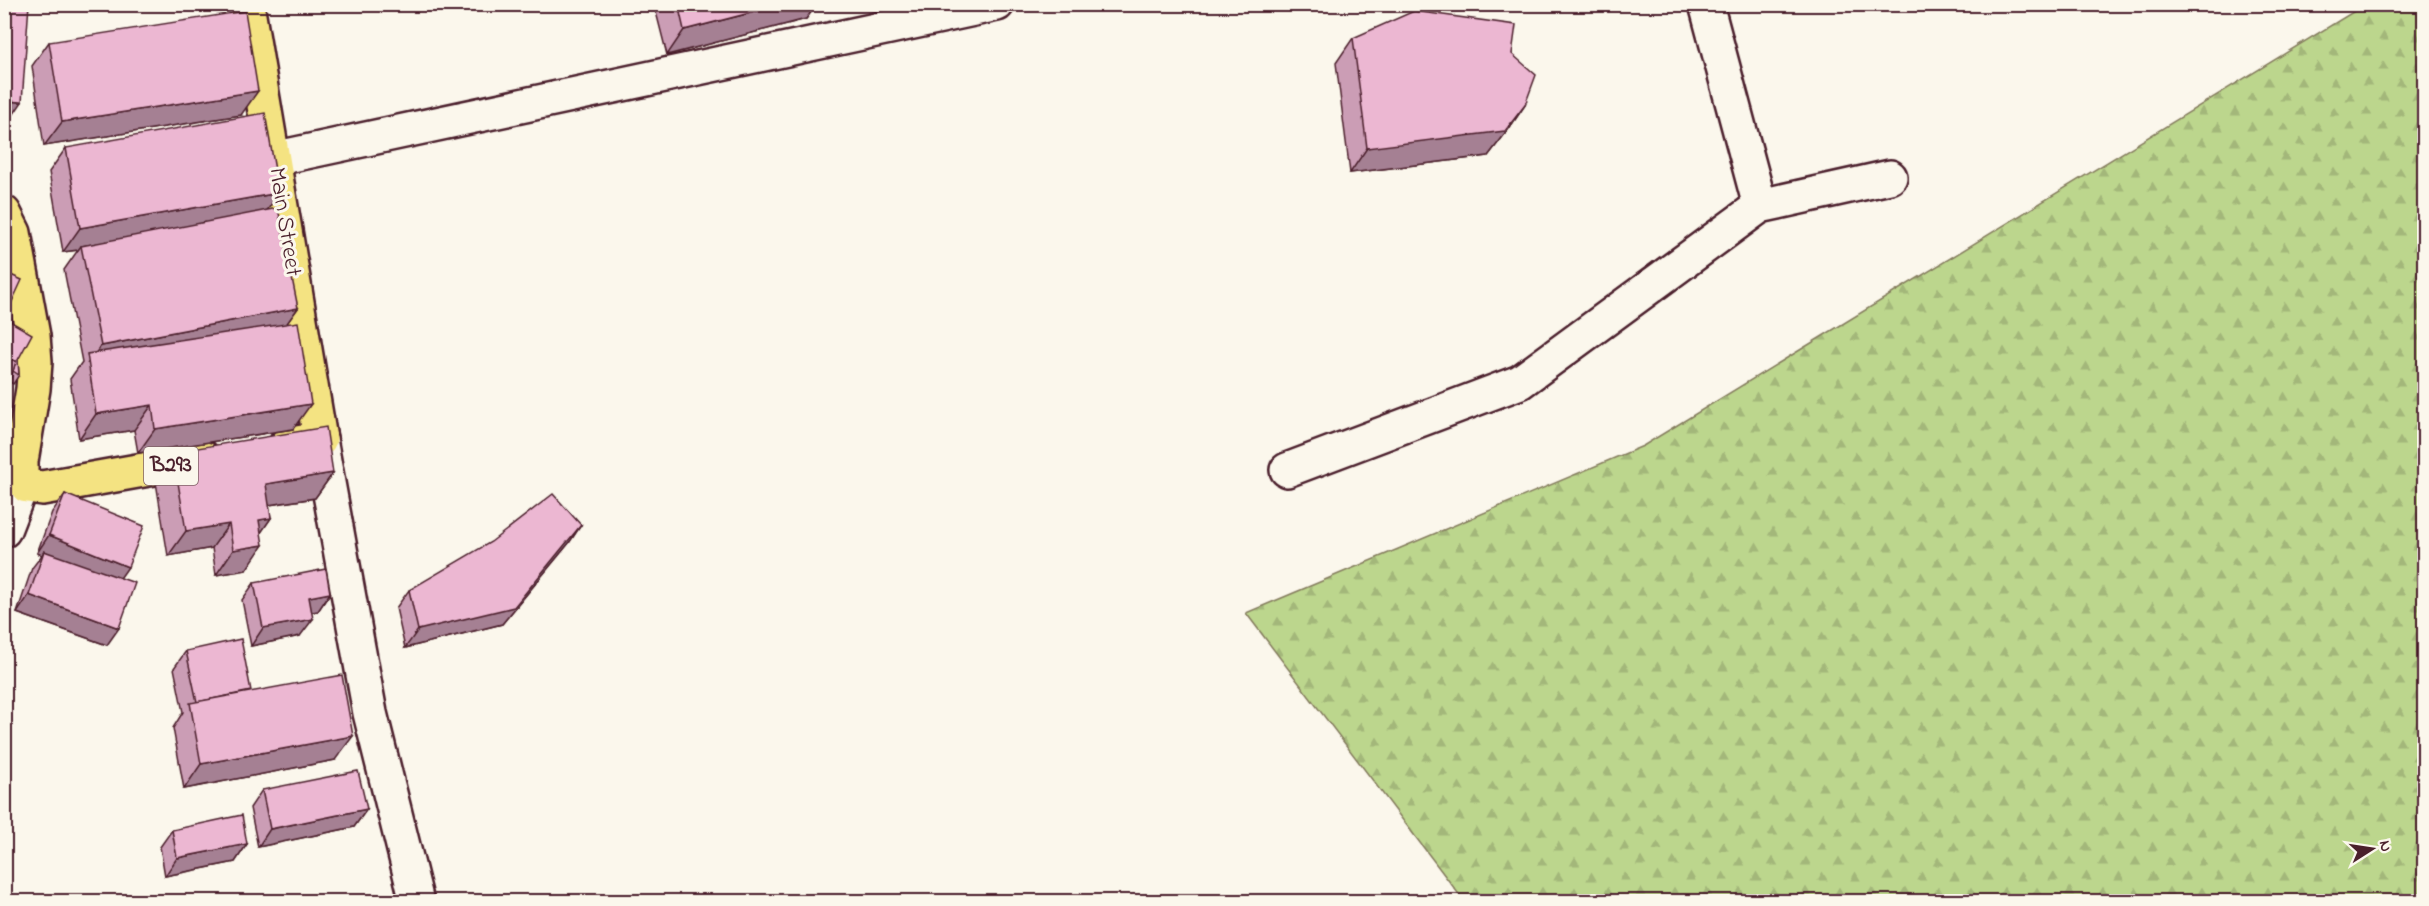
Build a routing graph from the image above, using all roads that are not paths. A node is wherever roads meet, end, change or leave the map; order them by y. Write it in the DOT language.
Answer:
graph roads {
  1 [pos="247,4"];
  2 [pos="997,4"];
  3 [pos="1706,4"];
  4 [pos="273,159"];
  5 [pos="1890,177"];
  6 [pos="1760,206"];
  7 [pos="4,213"];
  8 [pos="320,439"];
  9 [pos="1287,470"];
  10 [pos="24,481"];
  11 [pos="4,530"];
  12 [pos="417,902"];
  1 -- 4 [label="main road, Main Street"];
  2 -- 4 [label="street"];
  3 -- 6 [label="street"];
  4 -- 8 [label="main road, Main Street"];
  5 -- 6 [label="street"];
  6 -- 9 [label="street"];
  7 -- 10 [label="main road"];
  8 -- 10 [label="main road, B293"];
  8 -- 12 [label="street"];
  10 -- 11 [label="street"];
}
